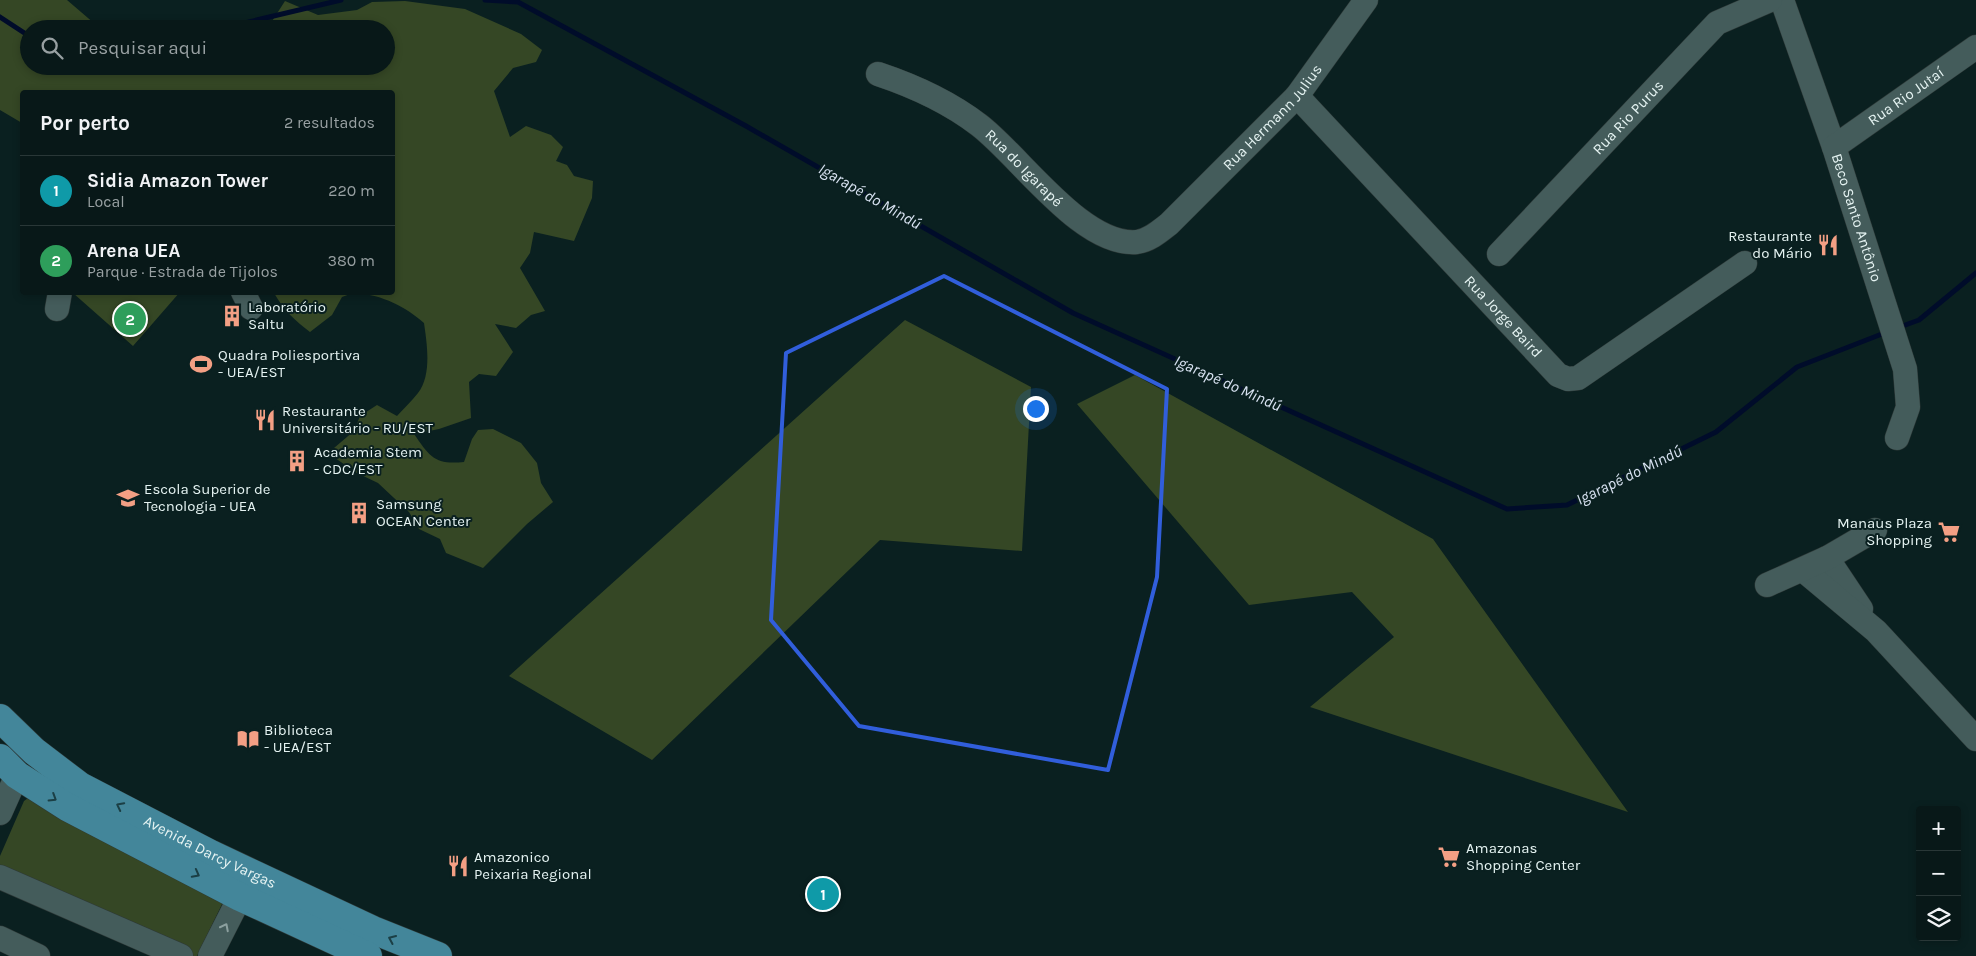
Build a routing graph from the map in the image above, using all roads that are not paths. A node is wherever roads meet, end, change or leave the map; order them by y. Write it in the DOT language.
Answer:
graph roads {
  1 [pos="1366,0"];
  2 [pos="1770,0"];
  3 [pos="1782,0"];
  4 [pos="1976,47"];
  5 [pos="878,74"];
  6 [pos="1297,96"];
  7 [pos="1834,147"];
  8 [pos="1170,224"];
  9 [pos="1499,254"];
  10 [pos="1745,263"];
  11 [pos="1897,438"];
  12 [pos="1875,530"];
  13 [pos="1827,558"];
  14 [pos="1803,570"];
  15 [pos="1767,585"];
  16 [pos="1876,631"];
  17 [pos="0,718"];
  18 [pos="1976,740"];
  19 [pos="9,767"];
  20 [pos="0,813"];
  21 [pos="0,877"];
  22 [pos="240,897"];
  23 [pos="0,938"];
  24 [pos="38,956"];
  25 [pos="181,956"];
  26 [pos="210,956"];
  27 [pos="368,956"];
  28 [pos="438,956"];
  1 -- 6 [label="street, Rua Hermann Julius"];
  2 -- 9 [label="street, Rua Rio Purus"];
  3 -- 7 [label="street, Beco Santo Antônio"];
  4 -- 7 [label="street, Rua Rio Jutaí"];
  5 -- 8 [label="street, Rua do Igarapé"];
  6 -- 8 [label="street, Rua Hermann Julius"];
  6 -- 10 [label="street, Rua Jorge Baird"];
  7 -- 11 [label="street, Beco Santo Antônio"];
  12 -- 13 [label="street"];
  13 -- 14 [label="street"];
  13 -- 16 [label="street"];
  14 -- 15 [label="street"];
  14 -- 16 [label="street"];
  16 -- 18 [label="street"];
  28 -- 17 [label="main road, Avenida Darcy Vargas, one-way"];
  19 -- 20 [label="street"];
  19 -- 22 [label="main road, Avenida Darcy Vargas, one-way"];
  21 -- 25 [label="street"];
  26 -- 22 [label="street, one-way"];
  22 -- 27 [label="main road, Avenida Darcy Vargas"];
  23 -- 24 [label="street"];
}
